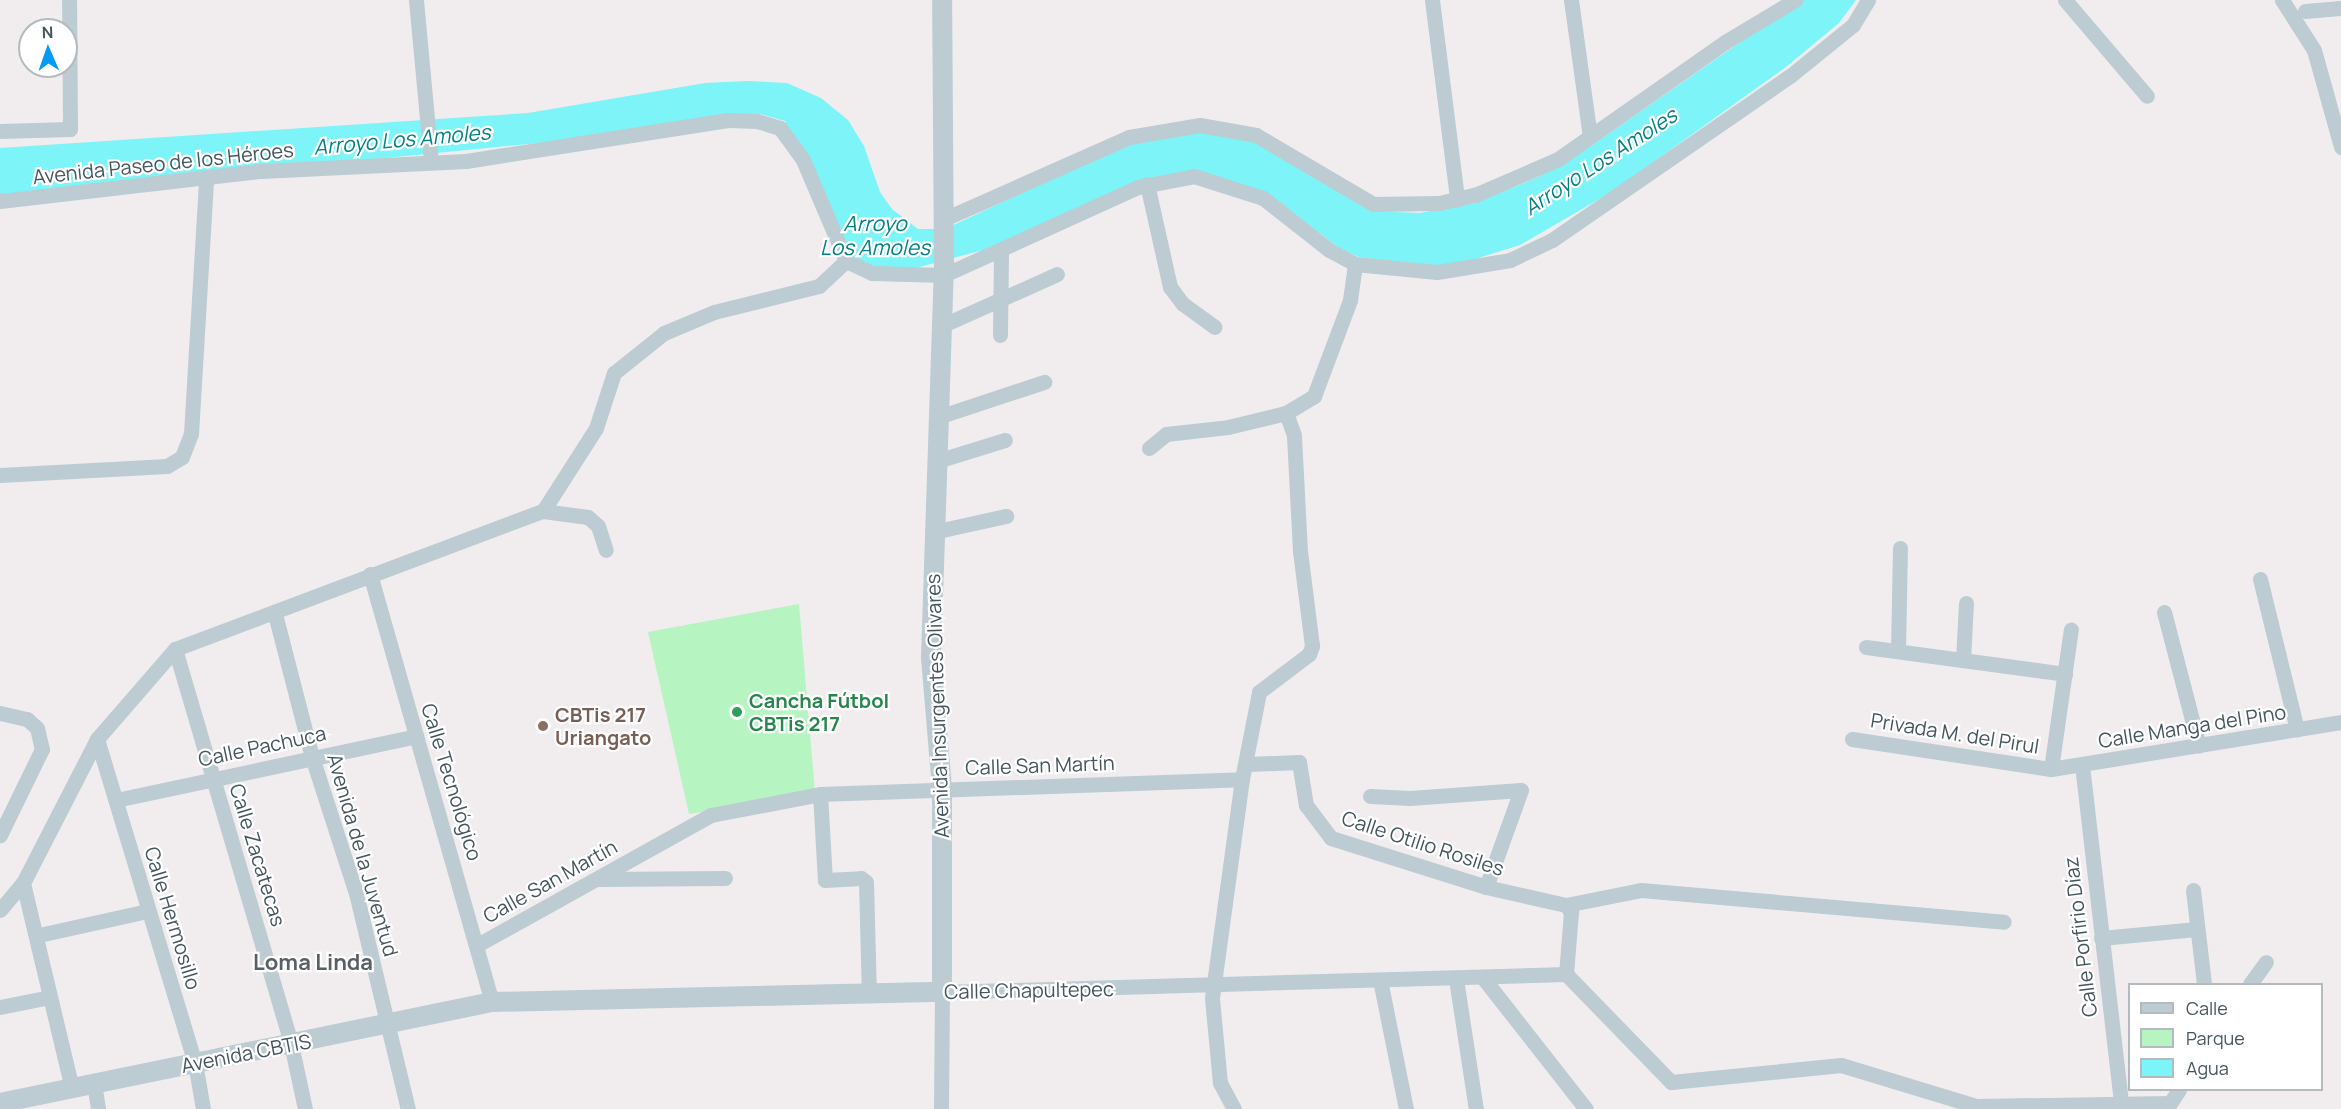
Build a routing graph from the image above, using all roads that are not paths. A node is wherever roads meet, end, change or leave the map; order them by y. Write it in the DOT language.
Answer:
graph roads {
  1 [pos="69,0"];
  2 [pos="416,0"];
  3 [pos="942,0"];
  4 [pos="1432,0"];
  5 [pos="1571,0"];
  6 [pos="1795,0"];
  7 [pos="1877,0"];
  8 [pos="2065,0"];
  9 [pos="2282,0"];
  10 [pos="1866,6"];
  11 [pos="2341,8"];
  12 [pos="2304,10"];
  13 [pos="2147,96"];
  14 [pos="0,131"];
  15 [pos="2339,132"];
  16 [pos="1590,137"];
  17 [pos="2341,147"];
  18 [pos="431,159"];
  19 [pos="206,180"];
  20 [pos="1147,184"];
  21 [pos="1457,200"];
  22 [pos="0,201"];
  23 [pos="944,223"];
  24 [pos="1001,250"];
  25 [pos="846,261"];
  26 [pos="1355,264"];
  27 [pos="944,272"];
  28 [pos="1057,273"];
  29 [pos="1001,298"];
  30 [pos="941,326"];
  31 [pos="1215,327"];
  32 [pos="1000,335"];
  33 [pos="1044,382"];
  34 [pos="1286,413"];
  35 [pos="938,417"];
  36 [pos="1005,440"];
  37 [pos="1149,448"];
  38 [pos="937,461"];
  39 [pos="0,475"];
  40 [pos="543,511"];
  41 [pos="1006,516"];
  42 [pos="933,532"];
  43 [pos="1900,548"];
  44 [pos="606,550"];
  45 [pos="370,574"];
  46 [pos="2260,579"];
  47 [pos="1966,603"];
  48 [pos="2164,612"];
  49 [pos="275,614"];
  50 [pos="2071,628"];
  51 [pos="1866,647"];
  52 [pos="175,650"];
  53 [pos="1898,651"];
  54 [pos="1963,660"];
  55 [pos="2065,674"];
  56 [pos="0,713"];
  57 [pos="2341,722"];
  58 [pos="2297,730"];
  59 [pos="416,736"];
  60 [pos="97,739"];
  61 [pos="1852,739"];
  62 [pos="2199,746"];
  63 [pos="312,757"];
  64 [pos="2082,765"];
  65 [pos="2051,769"];
  66 [pos="1245,772"];
  67 [pos="212,777"];
  68 [pos="942,789"];
  69 [pos="820,794"];
  70 [pos="1370,796"];
  71 [pos="116,800"];
  72 [pos="0,835"];
  73 [pos="725,878"];
  74 [pos="596,879"];
  75 [pos="23,884"];
  76 [pos="1486,887"];
  77 [pos="2193,890"];
  78 [pos="1566,905"];
  79 [pos="0,910"];
  80 [pos="147,911"];
  81 [pos="2004,922"];
  82 [pos="2197,929"];
  83 [pos="39,935"];
  84 [pos="2102,938"];
  85 [pos="479,944"];
  86 [pos="2266,962"];
  87 [pos="1566,974"];
  88 [pos="1456,979"];
  89 [pos="1484,979"];
  90 [pos="1380,980"];
  91 [pos="2204,983"];
  92 [pos="2251,983"];
  93 [pos="1213,986"];
  94 [pos="942,992"];
  95 [pos="870,994"];
  96 [pos="50,997"];
  97 [pos="492,1002"];
  98 [pos="0,1007"];
  99 [pos="389,1026"];
  100 [pos="291,1044"];
  101 [pos="195,1063"];
  102 [pos="94,1083"];
  103 [pos="72,1088"];
  104 [pos="2178,1091"];
  105 [pos="0,1103"];
  106 [pos="2121,1104"];
  107 [pos="2168,1106"];
  108 [pos="98,1109"];
  109 [pos="203,1109"];
  110 [pos="305,1109"];
  111 [pos="408,1109"];
  112 [pos="941,1109"];
  113 [pos="1234,1109"];
  114 [pos="1406,1109"];
  115 [pos="1476,1109"];
  116 [pos="1586,1109"];
  1 -- 14 [label="street"];
  2 -- 18 [label="street"];
  3 -- 23 [label="street"];
  4 -- 21 [label="street"];
  5 -- 16 [label="street"];
  6 -- 16 [label="street"];
  7 -- 10 [label="street"];
  8 -- 13 [label="street"];
  9 -- 12 [label="street"];
  10 -- 26 [label="street"];
  11 -- 12 [label="street"];
  12 -- 15 [label="street"];
  15 -- 17 [label="street"];
  16 -- 21 [label="street"];
  18 -- 19 [label="street, Avenida Paseo de los Héroes"];
  18 -- 25 [label="street, Avenida Paseo de los Héroes"];
  19 -- 22 [label="street, Avenida Paseo de los Héroes"];
  19 -- 39 [label="street"];
  20 -- 24 [label="street"];
  20 -- 26 [label="street"];
  20 -- 31 [label="street"];
  21 -- 23 [label="street"];
  23 -- 27 [label="street, Avenida Insurgentes Olivares"];
  24 -- 27 [label="street"];
  24 -- 29 [label="street"];
  25 -- 27 [label="street"];
  25 -- 40 [label="street"];
  26 -- 34 [label="street"];
  27 -- 30 [label="street, Avenida Insurgentes Olivares"];
  28 -- 29 [label="street"];
  29 -- 30 [label="street"];
  29 -- 32 [label="street"];
  30 -- 35 [label="street, Avenida Insurgentes Olivares"];
  33 -- 35 [label="street"];
  34 -- 37 [label="street"];
  34 -- 66 [label="street"];
  35 -- 38 [label="street, Avenida Insurgentes Olivares"];
  36 -- 38 [label="street"];
  38 -- 42 [label="street, Avenida Insurgentes Olivares"];
  40 -- 44 [label="street"];
  40 -- 45 [label="street"];
  41 -- 42 [label="street"];
  42 -- 68 [label="street, Avenida Insurgentes Olivares"];
  43 -- 53 [label="street"];
  45 -- 49 [label="street"];
  45 -- 59 [label="street, Calle Tecnológico"];
  46 -- 58 [label="street"];
  47 -- 54 [label="street"];
  48 -- 62 [label="street"];
  49 -- 52 [label="street"];
  49 -- 63 [label="street, Avenida de la Juventud"];
  50 -- 55 [label="street"];
  51 -- 53 [label="street"];
  52 -- 60 [label="street"];
  52 -- 67 [label="street, Calle Zacatecas"];
  53 -- 54 [label="street"];
  54 -- 55 [label="street"];
  55 -- 65 [label="street"];
  56 -- 72 [label="street"];
  57 -- 58 [label="street, Calle Manga del Pino"];
  58 -- 62 [label="street, Calle Manga del Pino"];
  59 -- 63 [label="street, Calle Pachuca"];
  59 -- 85 [label="street, Calle Tecnológico"];
  60 -- 71 [label="street, Calle Hermosillo"];
  60 -- 75 [label="street"];
  61 -- 65 [label="street, Privada M. del Pirul"];
  62 -- 64 [label="street, Calle Manga del Pino"];
  63 -- 67 [label="street, Calle Pachuca"];
  63 -- 99 [label="street, Avenida de la Juventud"];
  64 -- 65 [label="street, Calle Manga del Pino"];
  64 -- 84 [label="street, Calle Porfirio Díaz"];
  66 -- 68 [label="street, Calle San Martín"];
  66 -- 76 [label="street, Calle Otilio Rosiles"];
  66 -- 93 [label="street"];
  67 -- 71 [label="street, Calle Pachuca"];
  67 -- 100 [label="street, Calle Zacatecas"];
  68 -- 69 [label="street, Calle San Martín"];
  68 -- 94 [label="street, Avenida Insurgentes Olivares"];
  69 -- 74 [label="street, Calle San Martín"];
  69 -- 95 [label="street"];
  70 -- 76 [label="street"];
  71 -- 80 [label="street, Calle Hermosillo"];
  73 -- 74 [label="street"];
  74 -- 85 [label="street, Calle San Martín"];
  75 -- 79 [label="street"];
  75 -- 83 [label="street"];
  76 -- 78 [label="street, Calle Otilio Rosiles"];
  77 -- 82 [label="street"];
  78 -- 81 [label="street"];
  78 -- 87 [label="street"];
  80 -- 83 [label="street"];
  80 -- 101 [label="street, Calle Hermosillo"];
  82 -- 84 [label="street"];
  82 -- 91 [label="street"];
  83 -- 96 [label="street"];
  84 -- 106 [label="street, Calle Porfirio Díaz"];
  85 -- 97 [label="street, Calle Tecnológico"];
  86 -- 92 [label="street"];
  87 -- 89 [label="street, Calle Chapultepec"];
  87 -- 106 [label="street"];
  88 -- 89 [label="street, Calle Chapultepec"];
  88 -- 90 [label="street, Calle Chapultepec"];
  88 -- 115 [label="street"];
  89 -- 116 [label="street"];
  90 -- 93 [label="street, Calle Chapultepec"];
  90 -- 114 [label="street"];
  93 -- 94 [label="street, Calle Chapultepec"];
  93 -- 113 [label="street"];
  94 -- 95 [label="street, Calle Chapultepec"];
  94 -- 112 [label="street, Avenida Insurgentes Olivares"];
  95 -- 97 [label="street, Calle Chapultepec"];
  96 -- 98 [label="street"];
  96 -- 103 [label="street"];
  97 -- 99 [label="street, Avenida CBTIS"];
  99 -- 100 [label="street, Avenida CBTIS"];
  99 -- 111 [label="street, Avenida de la Juventud"];
  100 -- 101 [label="street, Avenida CBTIS"];
  100 -- 110 [label="street, Calle Zacatecas"];
  101 -- 102 [label="street, Avenida CBTIS"];
  101 -- 109 [label="street, Calle Hermosillo"];
  102 -- 103 [label="street, Avenida CBTIS"];
  102 -- 108 [label="street"];
  103 -- 105 [label="street, Avenida CBTIS"];
  104 -- 107 [label="street"];
  106 -- 107 [label="street"];
}
